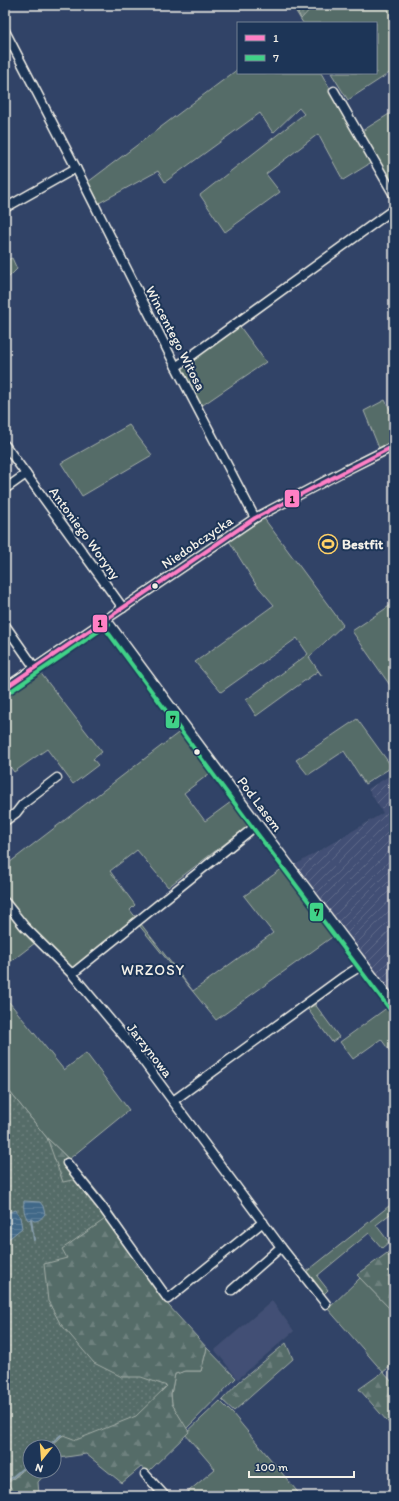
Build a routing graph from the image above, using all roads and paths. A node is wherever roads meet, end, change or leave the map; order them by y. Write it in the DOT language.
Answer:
graph roads {
  1 [pos="5,30"];
  2 [pos="334,90"];
  3 [pos="76,168"];
  4 [pos="394,194"];
  5 [pos="5,208"];
  6 [pos="394,209"];
  7 [pos="176,367"];
  8 [pos="5,445"];
  9 [pos="394,446"];
  10 [pos="26,474"];
  11 [pos="5,489"];
  12 [pos="255,518"];
  13 [pos="123,608"];
  14 [pos="106,619"];
  15 [pos="5,625"];
  16 [pos="35,668"];
  17 [pos="5,688"];
  18 [pos="57,778"];
  19 [pos="5,821"];
  20 [pos="258,824"];
  21 [pos="5,902"];
  22 [pos="364,964"];
  23 [pos="72,974"];
  24 [pos="394,1004"];
  25 [pos="173,1101"];
  26 [pos="67,1163"];
  27 [pos="263,1222"];
  28 [pos="281,1247"];
  29 [pos="232,1290"];
  30 [pos="326,1304"];
  31 [pos="145,1474"];
  32 [pos="165,1496"];
  1 -- 3 [label="street, Wincentego Witosa"];
  2 -- 4 [label="street"];
  3 -- 5 [label="street"];
  3 -- 7 [label="street, Wincentego Witosa"];
  6 -- 7 [label="street"];
  7 -- 12 [label="street, Wincentego Witosa"];
  8 -- 10 [label="street, Antoniego Woryny"];
  9 -- 12 [label="street, Niedobczycka"];
  10 -- 11 [label="street"];
  10 -- 13 [label="street, Antoniego Woryny"];
  12 -- 13 [label="street, Niedobczycka"];
  13 -- 14 [label="street, Niedobczycka"];
  14 -- 16 [label="street, Niedobczycka"];
  14 -- 20 [label="street, Pod Lasem"];
  15 -- 16 [label="street"];
  16 -- 17 [label="street, Niedobczycka"];
  18 -- 19 [label="street"];
  20 -- 22 [label="street, Pod Lasem"];
  20 -- 23 [label="street"];
  21 -- 23 [label="street, Jarzynowa"];
  22 -- 24 [label="street, Pod Lasem"];
  22 -- 25 [label="street"];
  23 -- 25 [label="street, Jarzynowa"];
  25 -- 27 [label="street, Jarzynowa"];
  26 -- 27 [label="street"];
  27 -- 28 [label="street, Jarzynowa"];
  28 -- 29 [label="street"];
  28 -- 30 [label="street, Jarzynowa"];
  31 -- 32 [label="street"];
}
